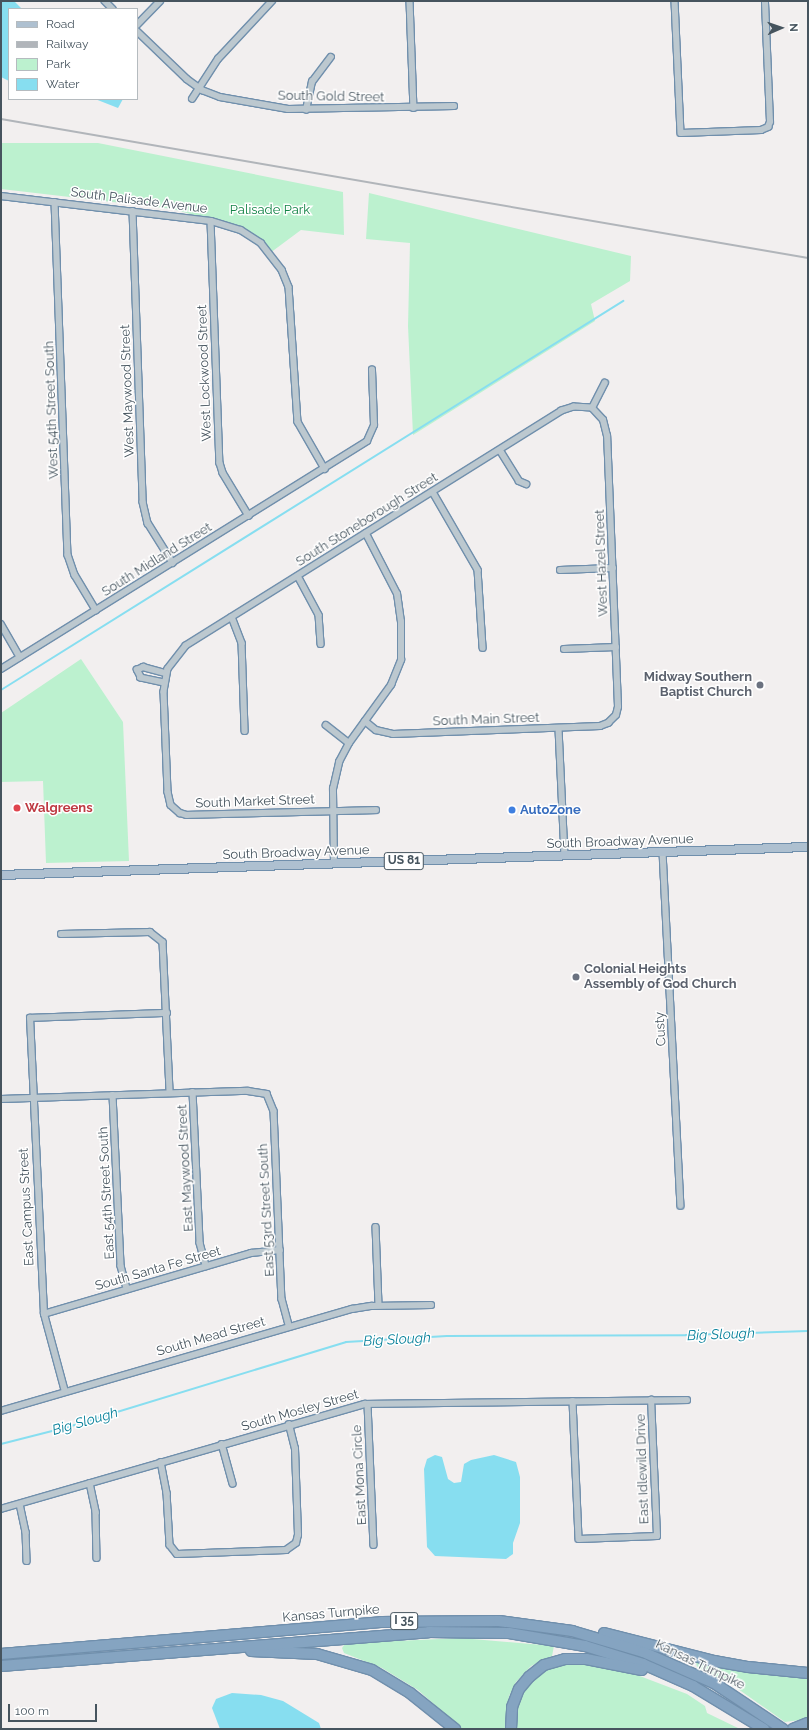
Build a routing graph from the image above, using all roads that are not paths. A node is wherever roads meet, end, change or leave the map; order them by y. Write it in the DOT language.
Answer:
graph roads {
  1 [pos="160,1"];
  2 [pos="272,1"];
  3 [pos="410,1"];
  4 [pos="675,1"];
  5 [pos="765,1"];
  6 [pos="138,24"];
  7 [pos="138,32"];
  8 [pos="331,57"];
  9 [pos="199,88"];
  10 [pos="192,100"];
  11 [pos="454,106"];
  12 [pos="414,108"];
  13 [pos="306,110"];
  14 [pos="1,196"];
  15 [pos="55,202"];
  16 [pos="133,211"];
  17 [pos="211,221"];
  18 [pos="372,370"];
  19 [pos="606,383"];
  20 [pos="592,408"];
  21 [pos="500,450"];
  22 [pos="324,469"];
  23 [pos="526,484"];
  24 [pos="433,492"];
  25 [pos="249,516"];
  26 [pos="366,534"];
  27 [pos="173,563"];
  28 [pos="613,568"];
  29 [pos="560,570"];
  30 [pos="298,576"];
  31 [pos="96,610"];
  32 [pos="232,617"];
  33 [pos="1,624"];
  34 [pos="321,644"];
  35 [pos="616,647"];
  36 [pos="483,648"];
  37 [pos="564,649"];
  38 [pos="20,657"];
  39 [pos="1,669"];
  40 [pos="166,673"];
  41 [pos="164,683"];
  42 [pos="611,720"];
  43 [pos="365,721"];
  44 [pos="326,725"];
  45 [pos="559,728"];
  46 [pos="246,731"];
  47 [pos="349,743"];
  48 [pos="376,810"];
  49 [pos="334,811"];
  50 [pos="808,847"];
  51 [pos="663,852"];
  52 [pos="566,856"];
  53 [pos="334,864"];
  54 [pos="1,875"];
  55 [pos="61,934"];
  56 [pos="167,1013"];
  57 [pos="193,1092"];
  58 [pos="170,1093"];
  59 [pos="114,1095"];
  60 [pos="33,1098"];
  61 [pos="1,1099"];
  62 [pos="681,1206"];
  63 [pos="376,1227"];
  64 [pos="280,1250"];
  65 [pos="206,1266"];
  66 [pos="127,1289"];
  67 [pos="379,1305"];
  68 [pos="431,1305"];
  69 [pos="44,1314"];
  70 [pos="289,1326"];
  71 [pos="65,1392"];
  72 [pos="651,1400"];
  73 [pos="687,1400"];
  74 [pos="573,1401"];
  75 [pos="368,1404"];
  76 [pos="1,1411"];
  77 [pos="289,1425"];
  78 [pos="222,1444"];
  79 [pos="161,1462"];
  80 [pos="90,1483"];
  81 [pos="233,1484"];
  82 [pos="20,1504"];
  83 [pos="1,1509"];
  84 [pos="374,1545"];
  85 [pos="98,1558"];
  86 [pos="27,1561"];
  87 [pos="546,1626"];
  88 [pos="187,1651"];
  89 [pos="1,1654"];
  90 [pos="1,1666"];
  91 [pos="808,1673"];
  92 [pos="752,1720"];
  93 [pos="807,1726"];
  94 [pos="455,1729"];
  95 [pos="511,1729"];
  96 [pos="764,1729"];
  97 [pos="784,1729"];
  98 [pos="793,1729"];
  1 -- 6 [label="street"];
  2 -- 9 [label="street"];
  3 -- 12 [label="street"];
  4 -- 5 [label="street"];
  7 -- 9 [label="street, South Gold Street"];
  8 -- 13 [label="street"];
  9 -- 10 [label="street"];
  9 -- 13 [label="street, South Gold Street"];
  11 -- 12 [label="street, South Gold Street"];
  12 -- 13 [label="street, South Gold Street"];
  14 -- 15 [label="street, South Palisade Avenue"];
  15 -- 16 [label="street, South Palisade Avenue"];
  15 -- 31 [label="street, West 54th Street South"];
  16 -- 17 [label="street, South Palisade Avenue"];
  16 -- 27 [label="street, West Maywood Street"];
  17 -- 22 [label="street, South Palisade Avenue"];
  17 -- 25 [label="street, West Lockwood Street"];
  18 -- 22 [label="street, South Midland Street"];
  19 -- 20 [label="street"];
  20 -- 21 [label="street, South Stoneborough Street"];
  20 -- 28 [label="street, West Hazel Street"];
  21 -- 23 [label="street"];
  21 -- 24 [label="street, South Stoneborough Street"];
  22 -- 25 [label="street, South Midland Street"];
  24 -- 26 [label="street, South Stoneborough Street"];
  24 -- 36 [label="street"];
  25 -- 27 [label="street, South Midland Street"];
  26 -- 30 [label="street, South Stoneborough Street"];
  26 -- 43 [label="street"];
  27 -- 31 [label="street, South Midland Street"];
  28 -- 29 [label="street"];
  28 -- 35 [label="street, West Hazel Street"];
  30 -- 32 [label="street, South Stoneborough Street"];
  30 -- 34 [label="street"];
  31 -- 38 [label="street, South Midland Street"];
  32 -- 40 [label="street, South Stoneborough Street"];
  32 -- 46 [label="street"];
  33 -- 38 [label="street"];
  35 -- 37 [label="street"];
  35 -- 42 [label="street, West Hazel Street"];
  38 -- 39 [label="street, South Midland Street"];
  40 -- 41 [label="street"];
  40 -- 41 [label="street"];
  41 -- 49 [label="street, South Market Street"];
  42 -- 45 [label="street, South Main Street"];
  43 -- 45 [label="street, South Main Street"];
  43 -- 47 [label="street"];
  44 -- 47 [label="street"];
  45 -- 52 [label="street"];
  47 -- 49 [label="street"];
  48 -- 49 [label="street, South Market Street"];
  49 -- 53 [label="street"];
  50 -- 51 [label="main road, South Broadway Avenue / US 81"];
  51 -- 52 [label="main road, South Broadway Avenue / US 81"];
  51 -- 62 [label="street, Custy"];
  52 -- 53 [label="main road, South Broadway Avenue / US 81"];
  53 -- 54 [label="main road, South Broadway Avenue / US 81"];
  55 -- 56 [label="street, East Maywood Street"];
  56 -- 58 [label="street, East Maywood Street"];
  56 -- 60 [label="street, East Campus Street"];
  57 -- 58 [label="street"];
  57 -- 64 [label="street, East 53rd Street South"];
  57 -- 65 [label="street, East Maywood Street"];
  58 -- 59 [label="street"];
  59 -- 60 [label="street"];
  59 -- 66 [label="street, East 54th Street South"];
  60 -- 61 [label="street"];
  60 -- 69 [label="street, East Campus Street"];
  63 -- 67 [label="street"];
  64 -- 65 [label="street, South Santa Fe Street"];
  64 -- 70 [label="street, East 53rd Street South"];
  65 -- 66 [label="street, South Santa Fe Street"];
  66 -- 69 [label="street, South Santa Fe Street"];
  67 -- 68 [label="street, South Mead Street"];
  67 -- 70 [label="street, South Mead Street"];
  69 -- 71 [label="street, East Campus Street"];
  70 -- 71 [label="street, South Mead Street"];
  71 -- 76 [label="street, South Mead Street"];
  72 -- 73 [label="street, South Mosley Street"];
  72 -- 74 [label="street, South Mosley Street"];
  72 -- 74 [label="street, East Idlewild Drive"];
  74 -- 75 [label="street, South Mosley Street"];
  75 -- 77 [label="street, South Mosley Street"];
  75 -- 84 [label="street, East Mona Circle"];
  77 -- 78 [label="street, South Mosley Street"];
  77 -- 79 [label="street"];
  78 -- 79 [label="street, South Mosley Street"];
  78 -- 81 [label="street"];
  79 -- 80 [label="street, South Mosley Street"];
  80 -- 82 [label="street, South Mosley Street"];
  80 -- 85 [label="street"];
  82 -- 83 [label="street, South Mosley Street"];
  82 -- 86 [label="street"];
  87 -- 89 [label="highway, Kansas Turnpike / I 35"];
  87 -- 91 [label="highway"];
  87 -- 97 [label="highway, Kansas Turnpike / I 35"];
  88 -- 90 [label="highway, Kansas Turnpike / I 35"];
  88 -- 92 [label="highway, Kansas Turnpike / I 35"];
  88 -- 94 [label="highway"];
  92 -- 95 [label="highway"];
  92 -- 96 [label="highway, Kansas Turnpike / I 35"];
  93 -- 98 [label="highway"];
}
